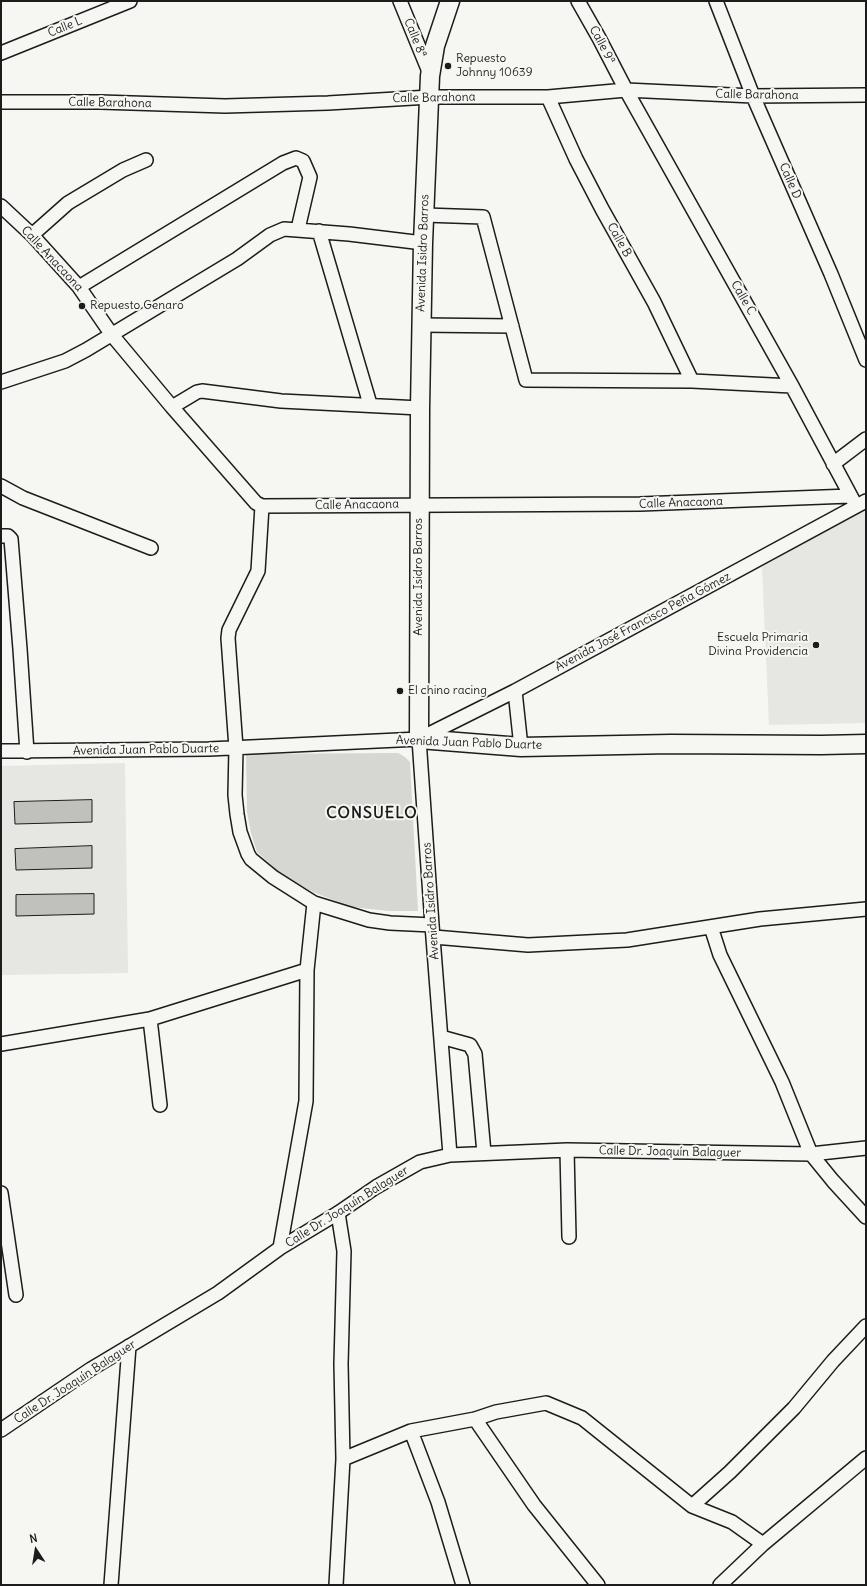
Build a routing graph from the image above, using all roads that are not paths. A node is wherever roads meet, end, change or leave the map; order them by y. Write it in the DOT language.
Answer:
graph roads {
  1 [pos="130,1"];
  2 [pos="400,1"];
  3 [pos="450,1"];
  4 [pos="578,1"];
  5 [pos="716,1"];
  6 [pos="1,53"];
  7 [pos="430,76"];
  8 [pos="626,90"];
  9 [pos="866,95"];
  10 [pos="753,96"];
  11 [pos="430,97"];
  12 [pos="548,97"];
  13 [pos="1,102"];
  14 [pos="146,160"];
  15 [pos="1,206"];
  16 [pos="425,216"];
  17 [pos="298,229"];
  18 [pos="319,231"];
  19 [pos="32,236"];
  20 [pos="423,243"];
  21 [pos="79,287"];
  22 [pos="420,326"];
  23 [pos="512,326"];
  24 [pos="112,335"];
  25 [pos="866,360"];
  26 [pos="692,381"];
  27 [pos="1,382"];
  28 [pos="792,386"];
  29 [pos="370,404"];
  30 [pos="172,407"];
  31 [pos="420,408"];
  32 [pos="866,439"];
  33 [pos="833,464"];
  34 [pos="1,486"];
  35 [pos="850,496"];
  36 [pos="419,504"];
  37 [pos="861,504"];
  38 [pos="262,506"];
  39 [pos="1,536"];
  40 [pos="151,548"];
  41 [pos="515,691"];
  42 [pos="419,739"];
  43 [pos="866,744"];
  44 [pos="521,747"];
  45 [pos="236,748"];
  46 [pos="1,751"];
  47 [pos="27,752"];
  48 [pos="314,904"];
  49 [pos="866,909"];
  50 [pos="711,927"];
  51 [pos="433,931"];
  52 [pos="307,970"];
  53 [pos="150,1019"];
  54 [pos="441,1038"];
  55 [pos="1,1044"];
  56 [pos="160,1105"];
  57 [pos="866,1148"];
  58 [pos="567,1150"];
  59 [pos="484,1153"];
  60 [pos="811,1154"];
  61 [pos="450,1155"];
  62 [pos="1,1193"];
  63 [pos="338,1214"];
  64 [pos="866,1217"];
  65 [pos="569,1237"];
  66 [pos="280,1248"];
  67 [pos="16,1295"];
  68 [pos="866,1326"];
  69 [pos="129,1346"];
  70 [pos="475,1419"];
  71 [pos="1,1430"];
  72 [pos="411,1431"];
  73 [pos="866,1458"];
  74 [pos="343,1459"];
  75 [pos="692,1506"];
  76 [pos="763,1544"];
  77 [pos="111,1585"];
  78 [pos="336,1585"];
  79 [pos="463,1585"];
  80 [pos="598,1585"];
  81 [pos="720,1585"];
  1 -- 6 [label="street, Calle L"];
  2 -- 7 [label="street, Calle 8ª"];
  3 -- 7 [label="street, Avenida Isidro Barros"];
  4 -- 8 [label="street, Calle 9ª"];
  5 -- 10 [label="street, Calle D"];
  7 -- 11 [label="street, Avenida Isidro Barros"];
  8 -- 10 [label="street, Calle Barahona"];
  8 -- 12 [label="street, Calle Barahona"];
  8 -- 28 [label="street, Calle C"];
  9 -- 10 [label="street, Calle Barahona"];
  10 -- 25 [label="street, Calle D"];
  11 -- 12 [label="street, Calle Barahona"];
  11 -- 13 [label="street, Calle Barahona"];
  11 -- 16 [label="street, Avenida Isidro Barros"];
  12 -- 26 [label="street, Calle B"];
  14 -- 19 [label="street"];
  15 -- 19 [label="street, Calle Anacaona"];
  16 -- 20 [label="street, Avenida Isidro Barros"];
  16 -- 23 [label="street"];
  17 -- 18 [label="street"];
  17 -- 21 [label="street"];
  17 -- 24 [label="street"];
  18 -- 20 [label="street"];
  18 -- 29 [label="street"];
  19 -- 21 [label="street, Calle Anacaona"];
  20 -- 22 [label="street, Avenida Isidro Barros"];
  21 -- 24 [label="street, Calle Anacaona"];
  22 -- 23 [label="street"];
  22 -- 31 [label="street, Avenida Isidro Barros"];
  23 -- 26 [label="street"];
  24 -- 27 [label="street"];
  24 -- 30 [label="street, Calle Anacaona"];
  26 -- 28 [label="street"];
  28 -- 33 [label="street, Calle C"];
  29 -- 30 [label="street"];
  29 -- 31 [label="street"];
  30 -- 38 [label="street, Calle Anacaona"];
  31 -- 36 [label="street, Avenida Isidro Barros"];
  32 -- 33 [label="street"];
  33 -- 35 [label="street, Calle C"];
  34 -- 40 [label="street"];
  35 -- 36 [label="street, Calle Anacaona"];
  35 -- 37 [label="street, Calle C"];
  36 -- 38 [label="street, Calle Anacaona"];
  36 -- 42 [label="street, Avenida Isidro Barros"];
  37 -- 41 [label="street, Avenida José Francisco Peña Gómez"];
  38 -- 45 [label="street"];
  39 -- 47 [label="street"];
  41 -- 42 [label="street, Avenida José Francisco Peña Gómez"];
  41 -- 44 [label="street"];
  42 -- 44 [label="street, Avenida Juan Pablo Duarte"];
  42 -- 45 [label="street, Avenida Juan Pablo Duarte"];
  42 -- 51 [label="street, Avenida Isidro Barros"];
  43 -- 44 [label="street, Avenida Juan Pablo Duarte"];
  45 -- 47 [label="street, Avenida Juan Pablo Duarte"];
  45 -- 48 [label="street"];
  46 -- 47 [label="street, Avenida Juan Pablo Duarte"];
  48 -- 51 [label="street"];
  48 -- 52 [label="street"];
  49 -- 50 [label="street"];
  50 -- 51 [label="street"];
  50 -- 60 [label="street"];
  51 -- 54 [label="street, Avenida Isidro Barros"];
  52 -- 53 [label="street"];
  52 -- 66 [label="street"];
  53 -- 55 [label="street"];
  53 -- 56 [label="street"];
  54 -- 59 [label="street"];
  54 -- 61 [label="street, Avenida Isidro Barros"];
  57 -- 60 [label="street, Calle Dr. Joaquín Balaguer"];
  58 -- 59 [label="street, Calle Dr. Joaquín Balaguer"];
  58 -- 60 [label="street, Calle Dr. Joaquín Balaguer"];
  58 -- 65 [label="street"];
  59 -- 61 [label="street, Calle Dr. Joaquín Balaguer"];
  60 -- 64 [label="street"];
  61 -- 63 [label="street, Calle Dr. Joaquín Balaguer"];
  62 -- 67 [label="street"];
  63 -- 66 [label="street, Calle Dr. Joaquín Balaguer"];
  63 -- 74 [label="street"];
  66 -- 69 [label="street, Calle Dr. Joaquín Balaguer"];
  68 -- 75 [label="street"];
  69 -- 71 [label="street, Calle Dr. Joaquín Balaguer"];
  69 -- 77 [label="street"];
  70 -- 72 [label="street"];
  70 -- 75 [label="street"];
  70 -- 80 [label="street"];
  72 -- 74 [label="street"];
  72 -- 79 [label="street"];
  73 -- 76 [label="street"];
  74 -- 78 [label="street"];
  75 -- 76 [label="street"];
  76 -- 81 [label="street"];
}
